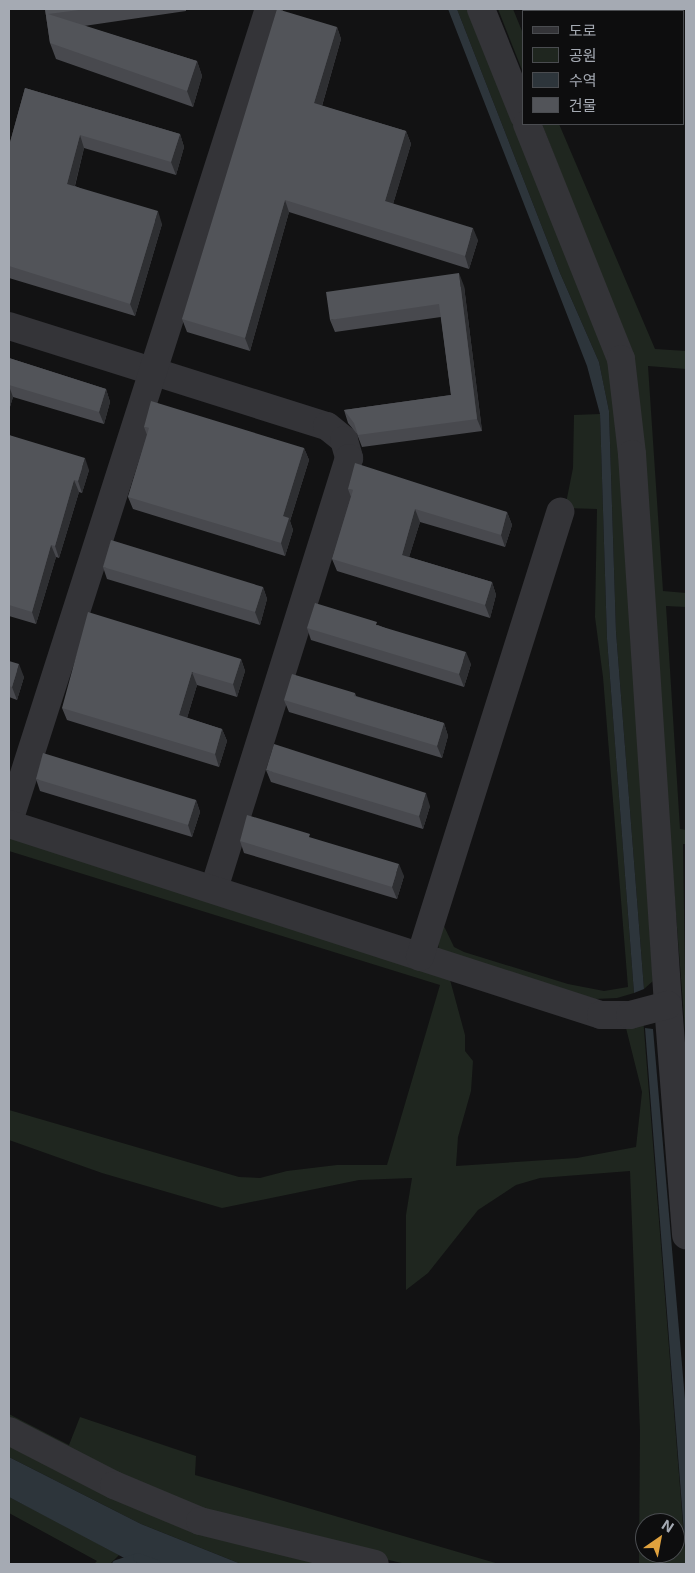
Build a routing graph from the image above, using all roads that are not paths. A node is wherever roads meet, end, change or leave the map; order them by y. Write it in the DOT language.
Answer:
graph roads {
  1 [pos="269,9"];
  2 [pos="481,9"];
  3 [pos="522,111"];
  4 [pos="527,125"];
  5 [pos="9,326"];
  6 [pos="153,372"];
  7 [pos="560,512"];
  8 [pos="9,823"];
  9 [pos="214,888"];
  10 [pos="420,957"];
  11 [pos="668,1005"];
  12 [pos="686,1235"];
  13 [pos="9,1431"];
  14 [pos="375,1564"];
  1 -- 6 [label="street"];
  2 -- 3 [label="street"];
  4 -- 11 [label="street"];
  5 -- 6 [label="street"];
  6 -- 8 [label="street"];
  6 -- 9 [label="street"];
  7 -- 10 [label="street"];
  8 -- 9 [label="street"];
  9 -- 10 [label="street"];
  10 -- 11 [label="street"];
  11 -- 12 [label="street"];
  13 -- 14 [label="street"];
}
